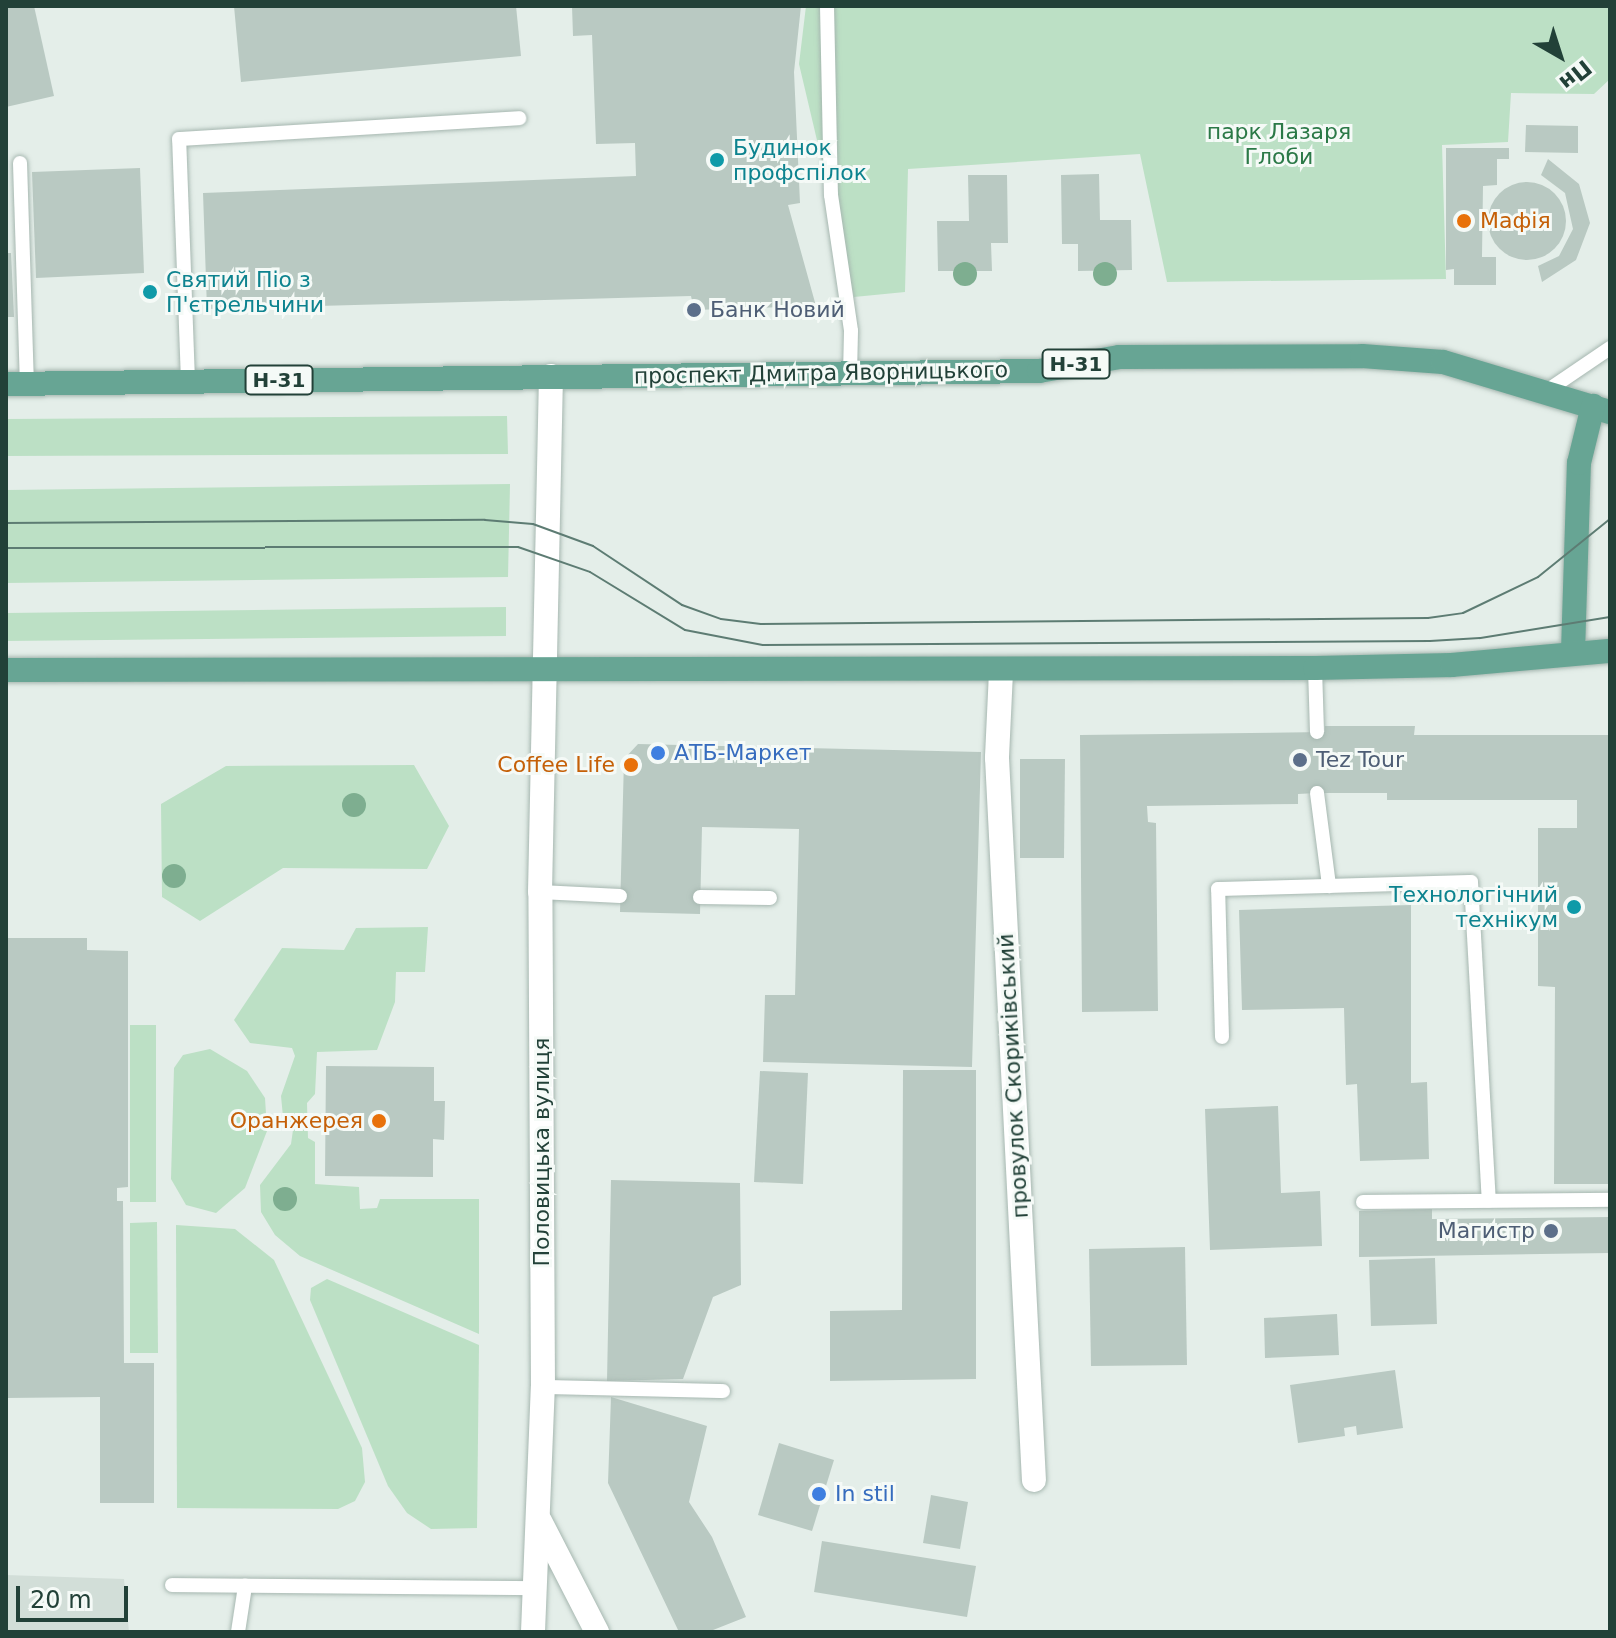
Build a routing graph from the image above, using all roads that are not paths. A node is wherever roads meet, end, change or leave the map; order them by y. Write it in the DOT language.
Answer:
graph roads {
  1 [pos="827,6"];
  2 [pos="519,118"];
  3 [pos="20,163"];
  4 [pos="1610,348"];
  5 [pos="850,374"];
  6 [pos="551,376"];
  7 [pos="188,381"];
  8 [pos="17,384"];
  9 [pos="1548,390"];
  10 [pos="1602,409"];
  11 [pos="1610,651"];
  12 [pos="1573,652"];
  13 [pos="1315,668"];
  14 [pos="6,670"];
  15 [pos="534,671"];
  16 [pos="1001,672"];
  17 [pos="1317,732"];
  18 [pos="1317,793"];
  19 [pos="1329,886"];
  20 [pos="540,892"];
  21 [pos="620,896"];
  22 [pos="700,897"];
  23 [pos="770,898"];
  24 [pos="1222,1037"];
  25 [pos="1489,1200"];
  26 [pos="1610,1200"];
  27 [pos="1363,1202"];
  28 [pos="543,1387"];
  29 [pos="723,1391"];
  30 [pos="1034,1480"];
  31 [pos="540,1521"];
  32 [pos="172,1585"];
  33 [pos="245,1586"];
  34 [pos="535,1588"];
  35 [pos="238,1632"];
  36 [pos="533,1632"];
  37 [pos="597,1632"];
  1 -- 5 [label="lane"];
  2 -- 7 [label="lane"];
  3 -- 8 [label="lane"];
  4 -- 9 [label="lane"];
  5 -- 6 [label="main road, проспект Дмитра Яворницького / Н-31"];
  5 -- 9 [label="main road, проспект Дмитра Яворницького / Н-31"];
  6 -- 7 [label="main road, проспект Дмитра Яворницького / Н-31"];
  6 -- 15 [label="street"];
  7 -- 8 [label="main road, проспект Дмитра Яворницького / Н-31"];
  9 -- 10 [label="main road, проспект Дмитра Яворницького / Н-31"];
  10 -- 12 [label="main road"];
  11 -- 12 [label="main road"];
  12 -- 13 [label="main road"];
  13 -- 16 [label="main road"];
  13 -- 17 [label="lane"];
  14 -- 15 [label="main road"];
  15 -- 16 [label="main road"];
  15 -- 20 [label="street, Половицька вулиця"];
  16 -- 30 [label="street, провулок Скориківський"];
  18 -- 19 [label="lane"];
  19 -- 24 [label="lane"];
  19 -- 25 [label="lane"];
  20 -- 21 [label="lane"];
  20 -- 28 [label="street, Половицька вулиця"];
  22 -- 23 [label="lane"];
  25 -- 26 [label="lane"];
  25 -- 27 [label="lane"];
  28 -- 29 [label="lane"];
  28 -- 31 [label="street, Половицька вулиця"];
  31 -- 34 [label="street, Половицька вулиця"];
  31 -- 37 [label="street"];
  32 -- 33 [label="lane"];
  33 -- 34 [label="lane"];
  33 -- 35 [label="lane"];
  34 -- 36 [label="street, Половицька вулиця"];
}
